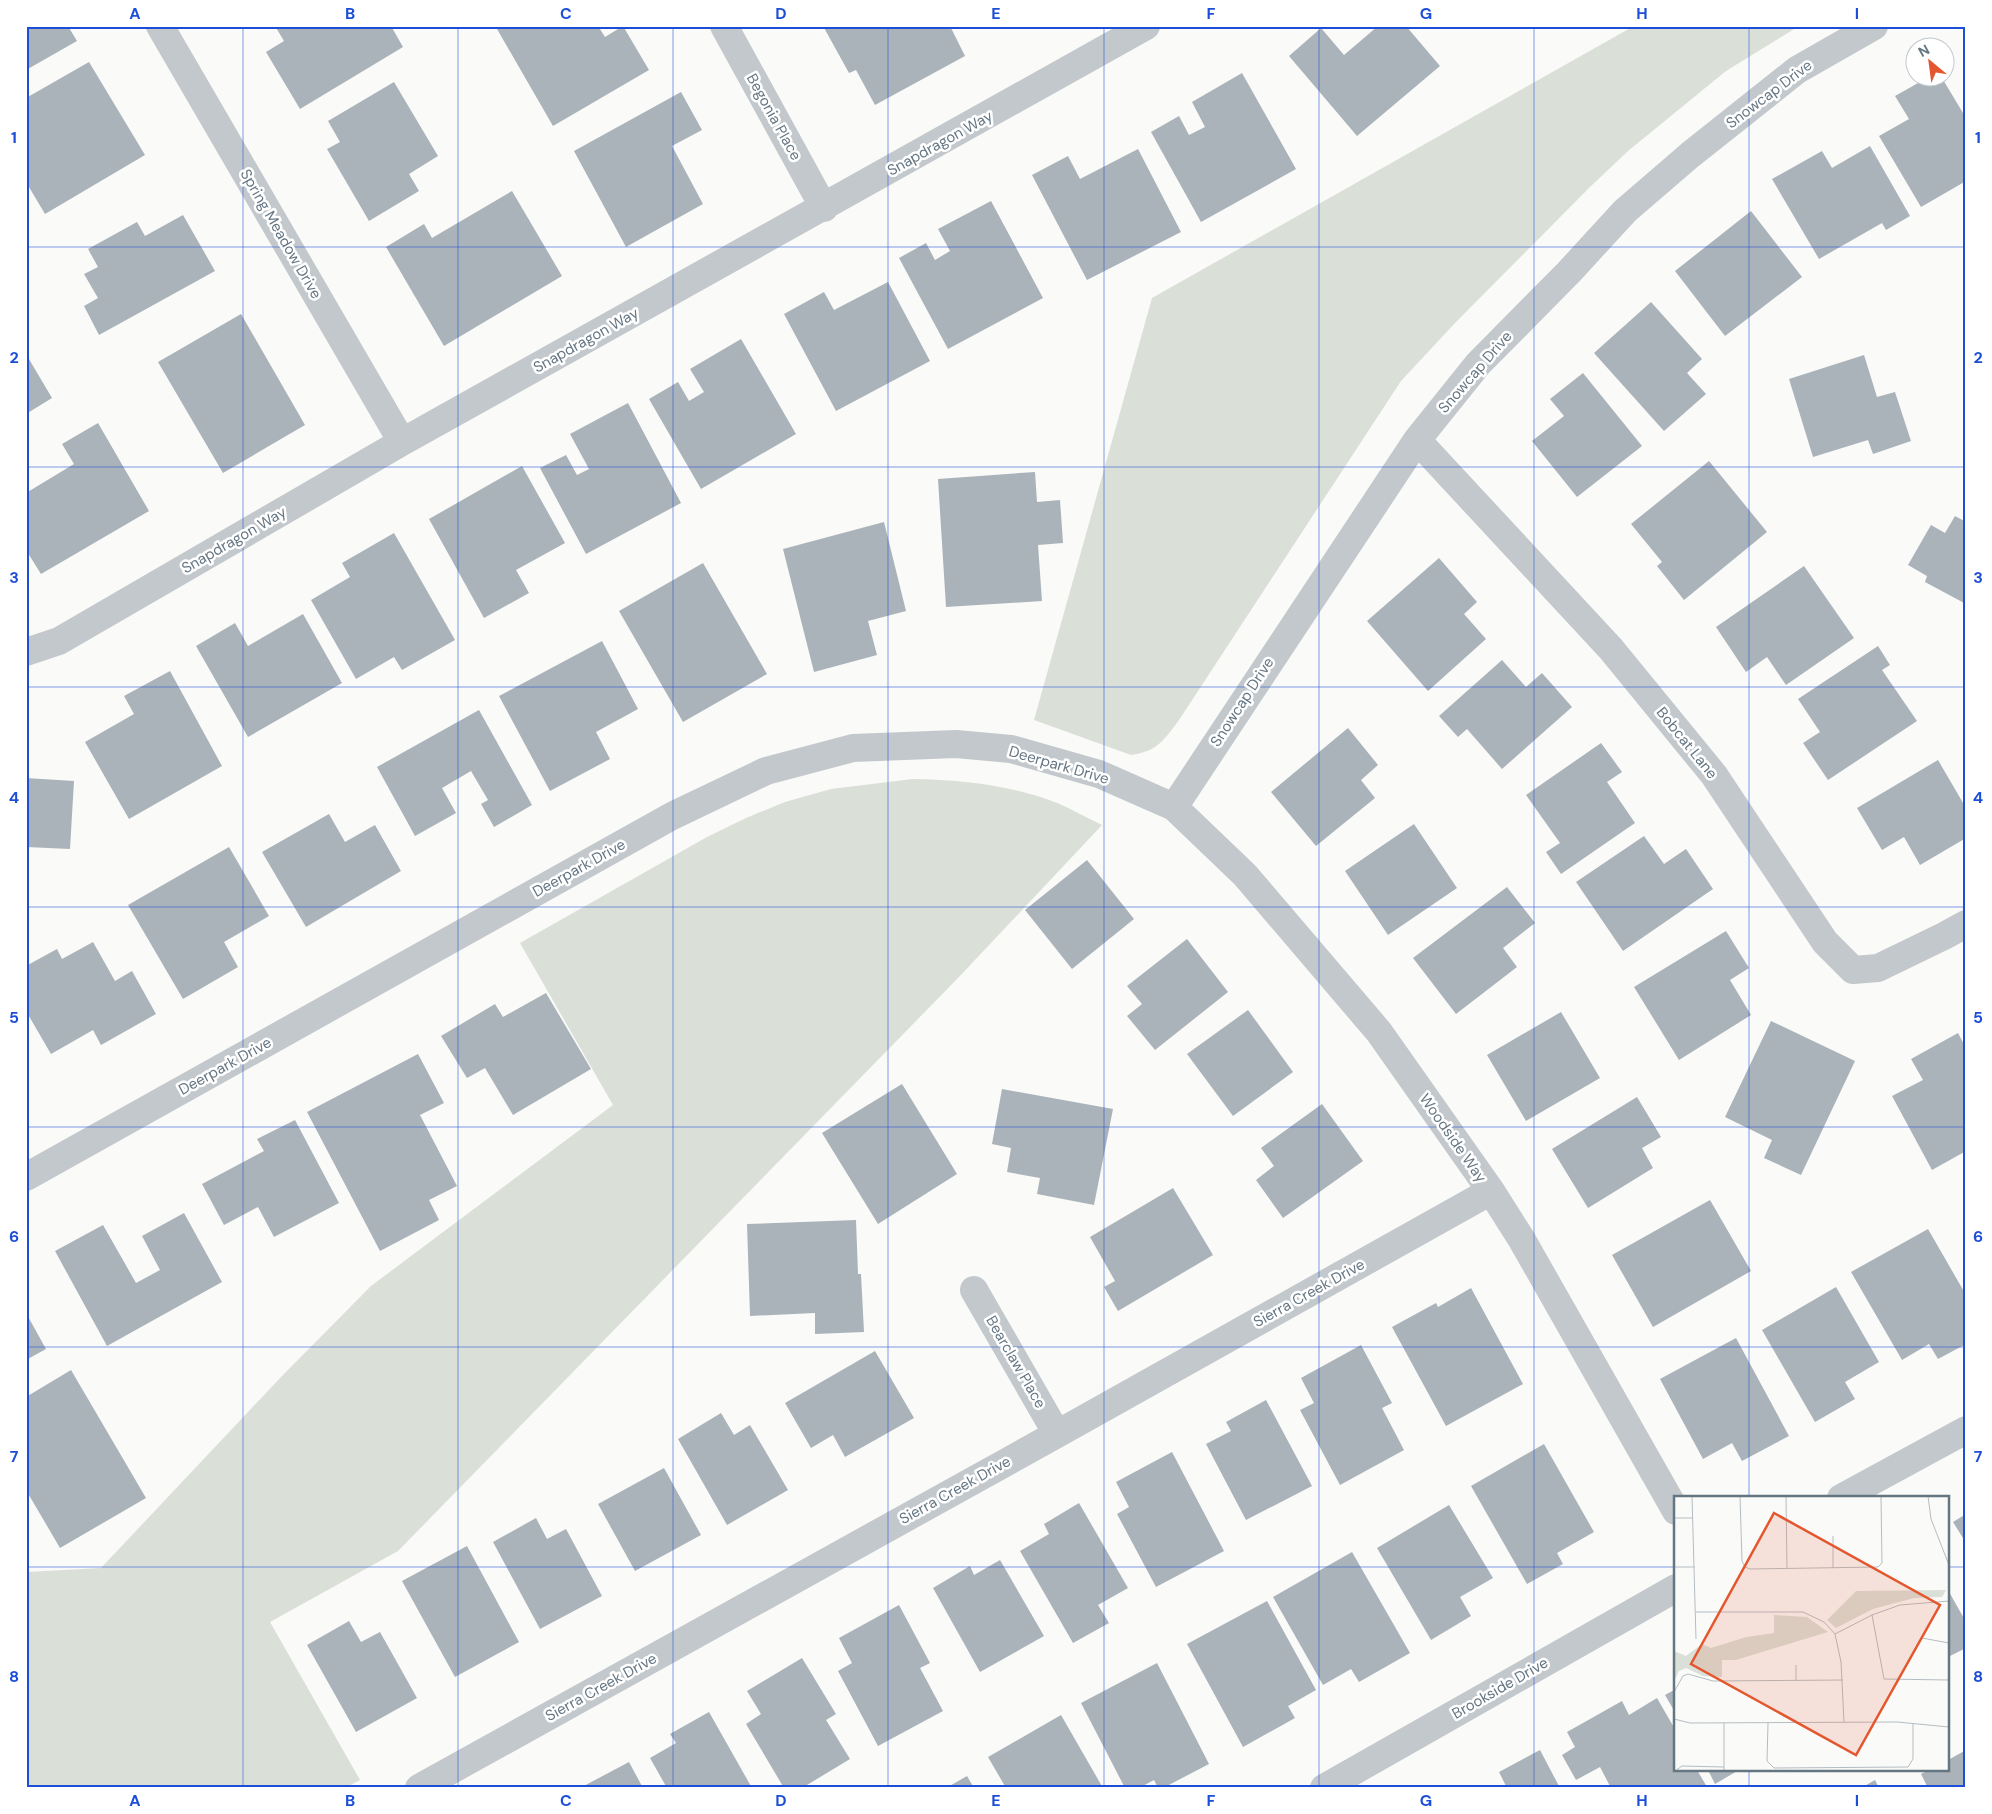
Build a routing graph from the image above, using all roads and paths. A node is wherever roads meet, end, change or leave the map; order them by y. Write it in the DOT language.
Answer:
graph roads {
  1 [pos="160,26"];
  2 [pos="724,26"];
  3 [pos="1146,26"];
  4 [pos="1874,26"];
  5 [pos="824,208"];
  6 [pos="1417,440"];
  7 [pos="402,442"];
  8 [pos="26,652"];
  9 [pos="1174,807"];
  10 [pos="1966,924"];
  11 [pos="26,1177"];
  12 [pos="1491,1191"];
  13 [pos="974,1290"];
  14 [pos="1966,1430"];
  15 [pos="1057,1434"];
  16 [pos="1845,1496"];
  17 [pos="1674,1507"];
  18 [pos="1674,1589"];
  19 [pos="419,1788"];
  20 [pos="1324,1788"];
  1 -- 7 [label="street, Spring Meadow Drive"];
  2 -- 5 [label="street, Begonia Place"];
  3 -- 5 [label="street, Snapdragon Way"];
  4 -- 6 [label="street, Snowcap Drive"];
  5 -- 7 [label="street, Snapdragon Way"];
  6 -- 9 [label="street, Snowcap Drive"];
  6 -- 10 [label="street, Bobcat Lane"];
  7 -- 8 [label="street, Snapdragon Way"];
  9 -- 11 [label="street, Deerpark Drive"];
  9 -- 12 [label="street, Woodside Way"];
  12 -- 15 [label="street, Sierra Creek Drive"];
  12 -- 17 [label="street, Woodside Way"];
  13 -- 15 [label="street, Bearclaw Place"];
  14 -- 16 [label="street"];
  15 -- 19 [label="street, Sierra Creek Drive"];
  18 -- 20 [label="street, Brookside Drive"];
}
